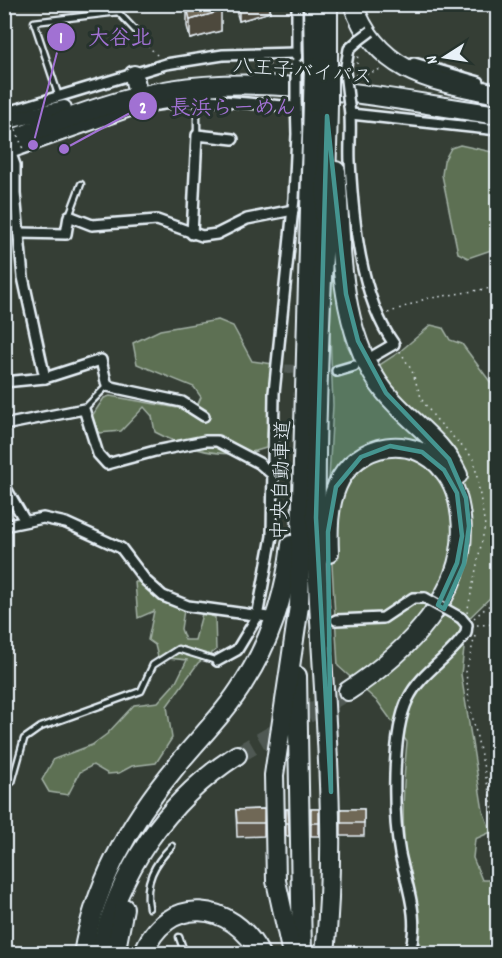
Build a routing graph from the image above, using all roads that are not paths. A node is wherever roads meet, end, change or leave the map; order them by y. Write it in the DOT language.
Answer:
graph roads {
  1 [pos="297,4"];
  2 [pos="313,4"];
  3 [pos="328,4"];
  4 [pos="353,4"];
  5 [pos="363,4"];
  6 [pos="372,30"];
  7 [pos="136,31"];
  8 [pos="297,53"];
  9 [pos="329,69"];
  10 [pos="498,86"];
  11 [pos="132,92"];
  12 [pos="498,94"];
  13 [pos="196,99"];
  14 [pos="61,102"];
  15 [pos="498,104"];
  16 [pos="312,106"];
  17 [pos="6,110"];
  18 [pos="350,110"];
  19 [pos="498,115"];
  20 [pos="4,122"];
  21 [pos="498,130"];
  22 [pos="4,131"];
  23 [pos="197,135"];
  24 [pos="234,139"];
  25 [pos="6,149"];
  26 [pos="81,184"];
  27 [pos="293,210"];
  28 [pos="69,216"];
  29 [pos="20,233"];
  30 [pos="192,234"];
  31 [pos="307,318"];
  32 [pos="375,355"];
  33 [pos="354,366"];
  34 [pos="338,371"];
  35 [pos="45,378"];
  36 [pos="4,382"];
  37 [pos="107,386"];
  38 [pos="84,409"];
  39 [pos="204,416"];
  40 [pos="4,425"];
  41 [pos="273,476"];
  42 [pos="4,485"];
  43 [pos="25,521"];
  44 [pos="4,526"];
  45 [pos="257,617"];
  46 [pos="268,617"];
  47 [pos="336,620"];
  48 [pos="297,627"];
  49 [pos="217,661"];
  50 [pos="4,784"];
  51 [pos="331,792"];
  52 [pos="172,846"];
  53 [pos="149,908"];
  54 [pos="179,937"];
  55 [pos="83,954"];
  56 [pos="100,954"];
  57 [pos="115,954"];
  58 [pos="143,954"];
  59 [pos="185,954"];
  60 [pos="260,954"];
  61 [pos="292,954"];
  62 [pos="302,954"];
  63 [pos="325,954"];
  64 [pos="409,954"];
  1 -- 8 [label="street"];
  2 -- 9 [label="highway, 中央自動車道"];
  3 -- 9 [label="highway, 中央自動車道"];
  4 -- 12 [label="highway"];
  5 -- 6 [label="street"];
  6 -- 9 [label="street, bridge"];
  6 -- 10 [label="street"];
  7 -- 14 [label="lane"];
  8 -- 11 [label="street"];
  8 -- 16 [label="street, bridge"];
  9 -- 16 [label="highway, 中央自動車道, bridge"];
  9 -- 18 [label="street, bridge"];
  11 -- 13 [label="street"];
  11 -- 14 [label="highway, 八王子バイパス"];
  11 -- 15 [label="highway, 八王子バイパス"];
  11 -- 19 [label="highway, 八王子バイパス"];
  11 -- 25 [label="highway, 八王子バイパス"];
  13 -- 16 [label="street"];
  13 -- 23 [label="lane"];
  14 -- 17 [label="street"];
  14 -- 20 [label="street"];
  14 -- 22 [label="highway, 八王子バイパス"];
  16 -- 27 [label="street"];
  16 -- 31 [label="highway, 中央自動車道"];
  16 -- 51 [label="highway, 中央自動車道"];
  16 -- 51 [label="highway"];
  18 -- 21 [label="street"];
  18 -- 32 [label="street"];
  23 -- 24 [label="street"];
  23 -- 30 [label="street"];
  25 -- 29 [label="street"];
  26 -- 28 [label="lane"];
  27 -- 30 [label="street"];
  27 -- 41 [label="street"];
  28 -- 29 [label="street"];
  28 -- 30 [label="street"];
  29 -- 35 [label="street"];
  31 -- 48 [label="highway, 中央自動車道"];
  31 -- 55 [label="highway"];
  33 -- 34 [label="street"];
  35 -- 36 [label="street"];
  35 -- 37 [label="street"];
  37 -- 38 [label="lane"];
  37 -- 39 [label="street"];
  38 -- 40 [label="street"];
  38 -- 41 [label="street"];
  41 -- 45 [label="street"];
  42 -- 43 [label="street"];
  43 -- 44 [label="street"];
  43 -- 45 [label="street"];
  45 -- 46 [label="street"];
  45 -- 49 [label="street"];
  47 -- 64 [label="street, bridge"];
  48 -- 61 [label="highway, 中央自動車道"];
  48 -- 62 [label="highway"];
  49 -- 50 [label="lane"];
  51 -- 63 [label="highway, 中央自動車道"];
  52 -- 53 [label="lane"];
  54 -- 59 [label="lane"];
  56 -- 57 [label="highway"];
  58 -- 60 [label="highway"];
}
